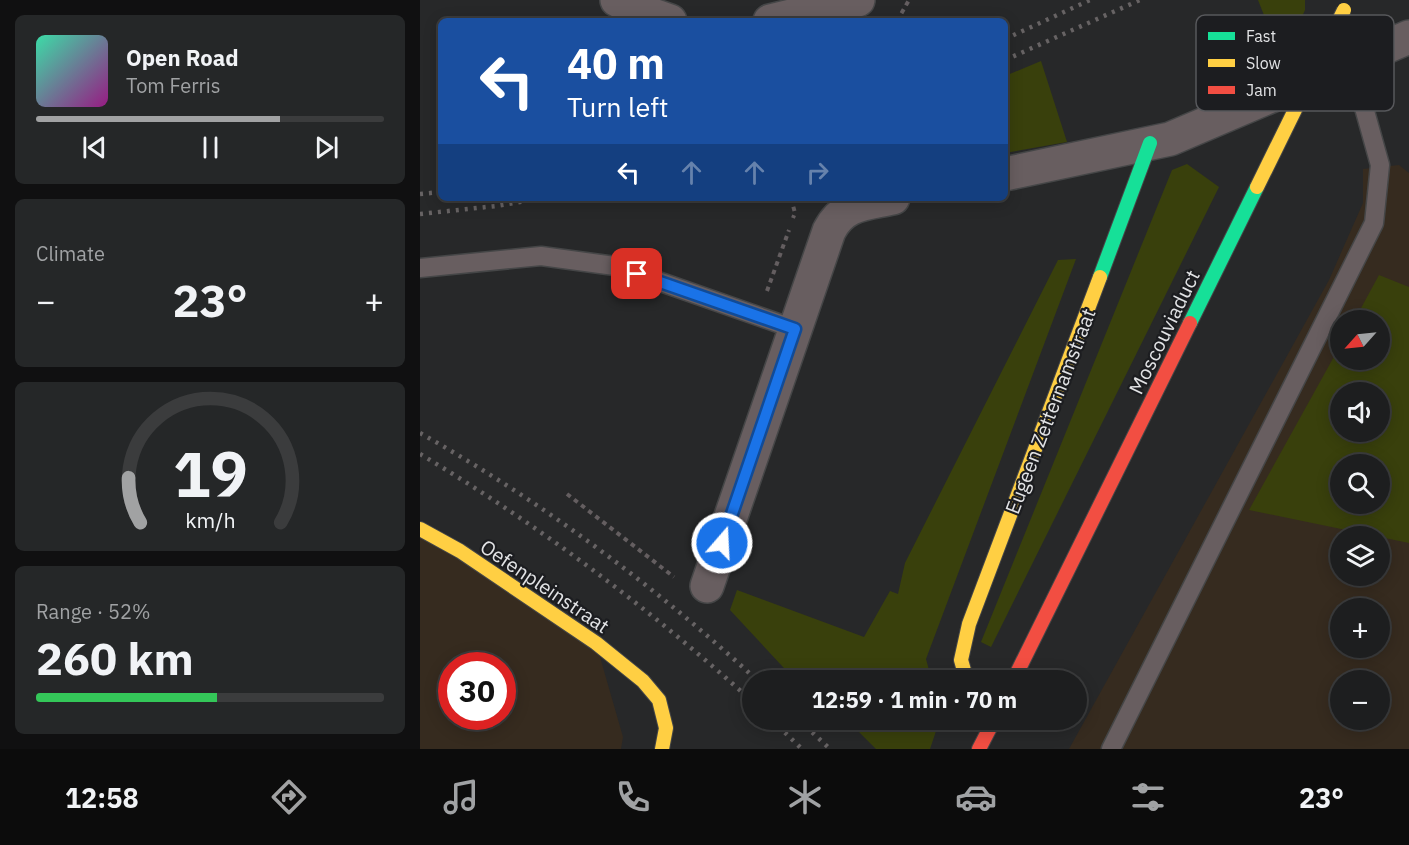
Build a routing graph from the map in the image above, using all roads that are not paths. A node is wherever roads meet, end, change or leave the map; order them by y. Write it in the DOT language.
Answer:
graph roads {
  1 [pos="858,0"];
  2 [pos="626,2"];
  3 [pos="663,18"];
  4 [pos="783,18"];
  5 [pos="1409,37"];
  6 [pos="1394,43"];
  7 [pos="1234,111"];
  8 [pos="1295,111"];
  9 [pos="1365,111"];
  10 [pos="1150,143"];
  11 [pos="1008,173"];
  12 [pos="880,201"];
  13 [pos="420,268"];
  14 [pos="795,329"];
  15 [pos="420,530"];
  16 [pos="707,586"];
  17 [pos="962,670"];
  18 [pos="1018,670"];
  19 [pos="989,730"];
  20 [pos="662,749"];
  21 [pos="979,749"];
  22 [pos="1112,749"];
  1 -- 4 [label="street"];
  2 -- 3 [label="street"];
  5 -- 6 [label="street"];
  7 -- 10 [label="street"];
  8 -- 18 [label="street, Moscouviaduct, bridge"];
  9 -- 22 [label="lane"];
  10 -- 11 [label="street"];
  10 -- 17 [label="street, Eugeen Zetternamstraat"];
  12 -- 14 [label="street"];
  13 -- 14 [label="lane"];
  14 -- 16 [label="street"];
  15 -- 20 [label="street, Oefenpleinstraat"];
  19 -- 21 [label="street"];
}
